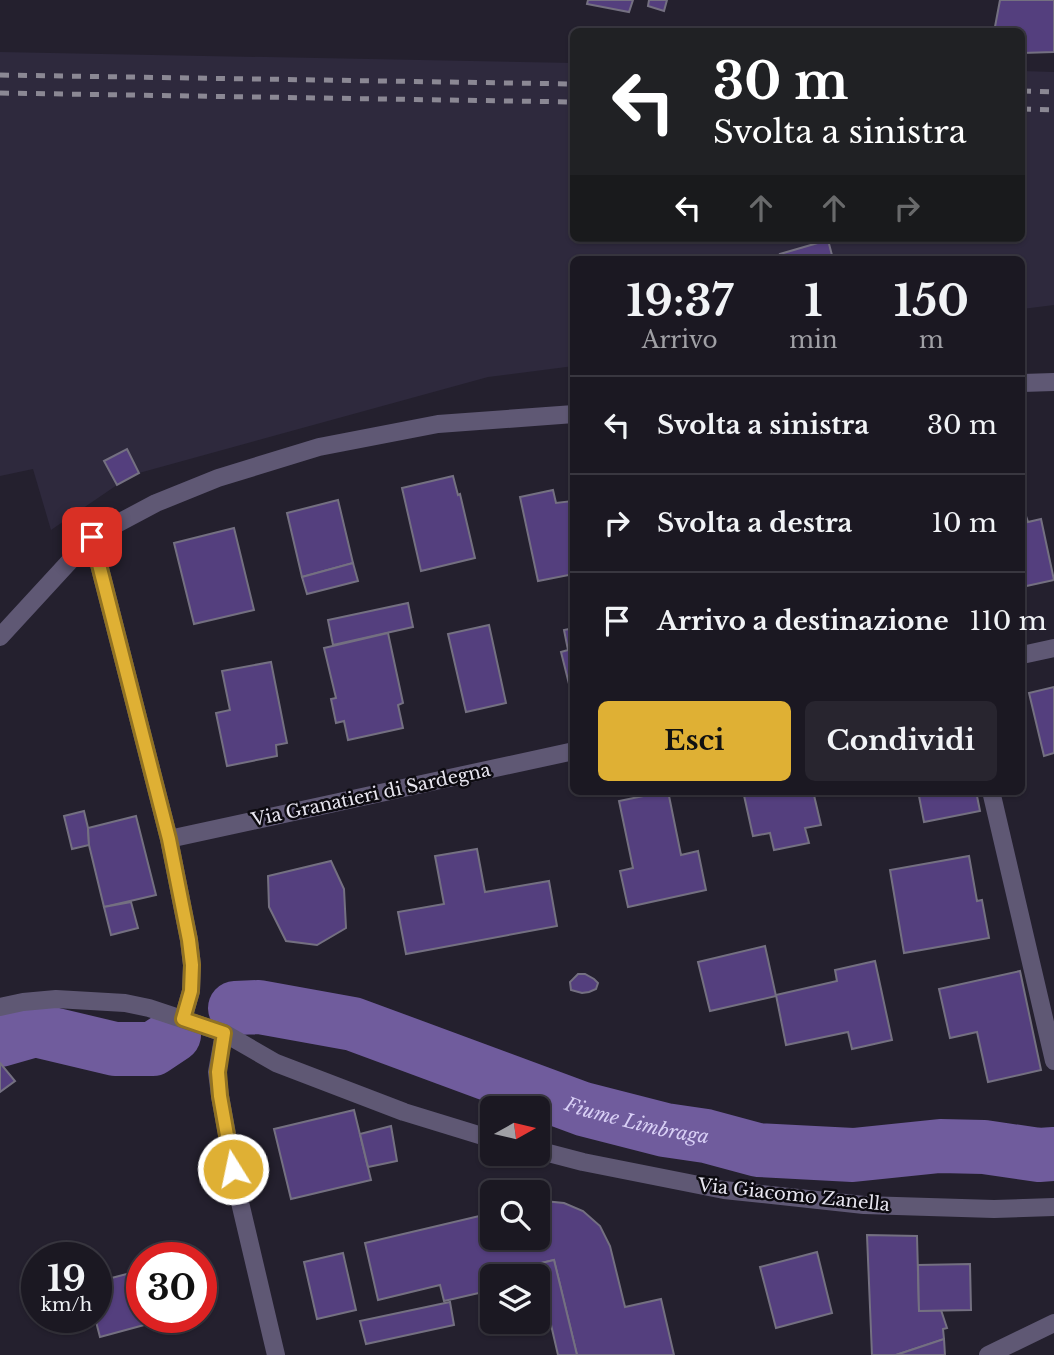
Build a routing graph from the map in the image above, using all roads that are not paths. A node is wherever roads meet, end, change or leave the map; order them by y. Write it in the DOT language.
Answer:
graph roads {
  1 [pos="1054,382"];
  2 [pos="1025,383"];
  3 [pos="570,414"];
  4 [pos="92,537"];
  5 [pos="0,637"];
  6 [pos="1054,648"];
  7 [pos="1025,654"];
  8 [pos="570,752"];
  9 [pos="992,795"];
  10 [pos="169,839"];
  11 [pos="0,1007"];
  12 [pos="1048,1008"];
  13 [pos="183,1019"];
  14 [pos="224,1033"];
  15 [pos="1054,1060"];
  16 [pos="480,1135"];
  17 [pos="550,1153"];
  18 [pos="1054,1207"];
  19 [pos="1054,1323"];
  20 [pos="276,1355"];
  21 [pos="988,1355"];
  1 -- 2 [label="street"];
  3 -- 4 [label="street"];
  4 -- 5 [label="street"];
  4 -- 10 [label="street"];
  6 -- 7 [label="street"];
  8 -- 10 [label="street, Via Granatieri di Sardegna"];
  9 -- 12 [label="street"];
  10 -- 13 [label="street"];
  11 -- 13 [label="street"];
  12 -- 15 [label="street"];
  13 -- 14 [label="street"];
  14 -- 16 [label="street"];
  14 -- 20 [label="street"];
  17 -- 18 [label="street, Via Giacomo Zanella"];
  19 -- 21 [label="street"];
}
